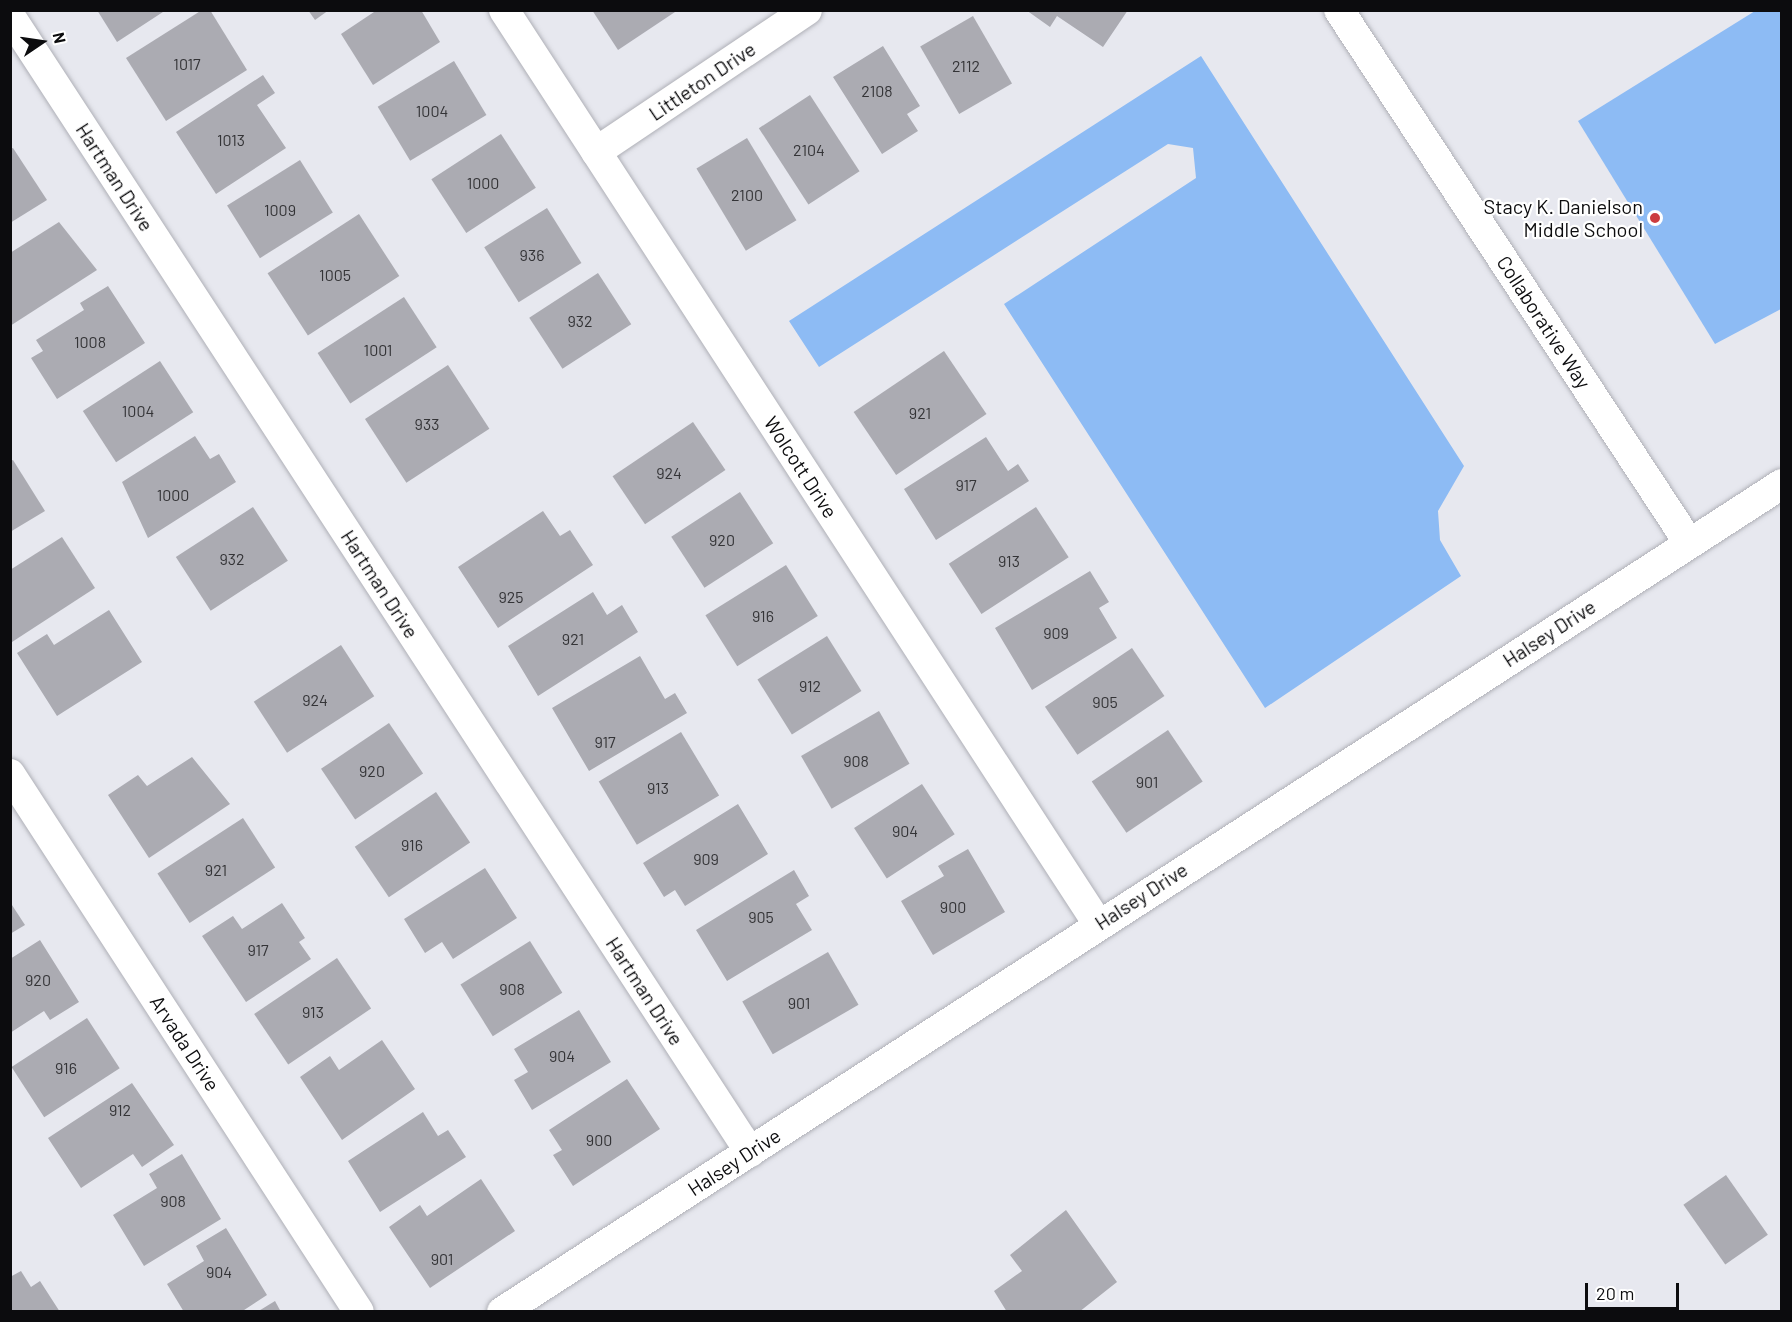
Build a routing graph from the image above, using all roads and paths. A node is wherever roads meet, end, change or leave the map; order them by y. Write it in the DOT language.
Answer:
graph roads {
  1 [pos="504,10"];
  2 [pos="807,10"];
  3 [pos="1339,10"];
  4 [pos="10,16"];
  5 [pos="596,152"];
  6 [pos="1782,484"];
  7 [pos="1689,543"];
  8 [pos="10,774"];
  9 [pos="1098,924"];
  10 [pos="750,1152"];
  11 [pos="359,1311"];
  12 [pos="502,1311"];
  1 -- 5 [label="street, Wolcott Drive"];
  2 -- 5 [label="street, Littleton Drive"];
  3 -- 7 [label="street, Collaborative Way"];
  4 -- 10 [label="street, Hartman Drive"];
  5 -- 9 [label="street, Wolcott Drive"];
  6 -- 7 [label="street, Halsey Drive"];
  7 -- 9 [label="street, Halsey Drive"];
  8 -- 11 [label="street, Arvada Drive"];
  9 -- 10 [label="street, Halsey Drive"];
  10 -- 12 [label="street, Halsey Drive"];
}
